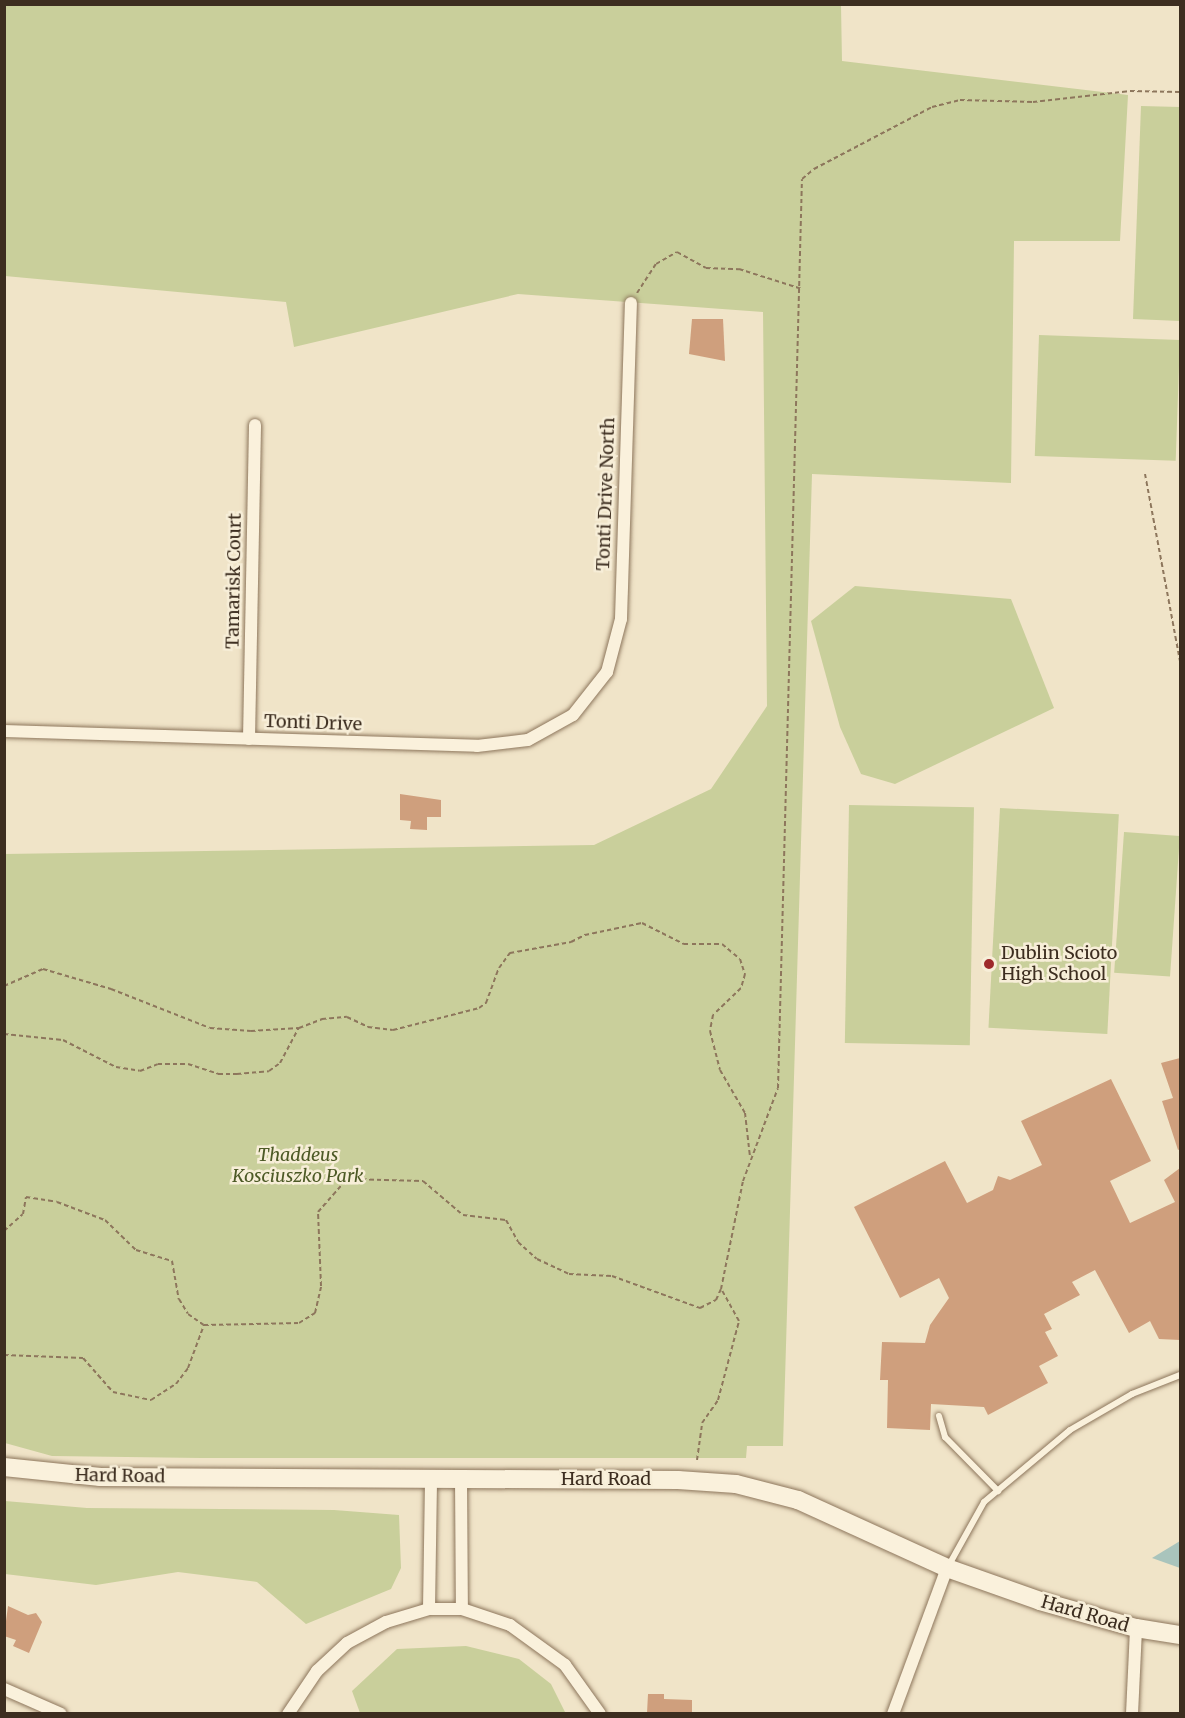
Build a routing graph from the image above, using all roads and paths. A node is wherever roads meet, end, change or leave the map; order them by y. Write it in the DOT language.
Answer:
graph roads {
  1 [pos="1180,92"];
  2 [pos="802,289"];
  3 [pos="631,303"];
  4 [pos="255,425"];
  5 [pos="1145,474"];
  6 [pos="1180,661"];
  7 [pos="598,682"];
  8 [pos="4,731"];
  9 [pos="249,739"];
  10 [pos="4,986"];
  11 [pos="299,1028"];
  12 [pos="4,1034"];
  13 [pos="751,1160"];
  14 [pos="4,1231"];
  15 [pos="721,1289"];
  16 [pos="204,1325"];
  17 [pos="4,1355"];
  18 [pos="1180,1375"];
  19 [pos="939,1416"];
  20 [pos="697,1460"];
  21 [pos="4,1467"];
  22 [pos="431,1478"];
  23 [pos="461,1478"];
  24 [pos="998,1491"];
  25 [pos="947,1568"];
  26 [pos="429,1609"];
  27 [pos="462,1609"];
  28 [pos="1136,1628"];
  29 [pos="1180,1635"];
  30 [pos="4,1689"];
  31 [pos="61,1713"];
  32 [pos="288,1713"];
  33 [pos="600,1713"];
  34 [pos="893,1713"];
  35 [pos="1132,1713"];
  1 -- 2 [label="path"];
  2 -- 3 [label="path"];
  2 -- 13 [label="path"];
  3 -- 7 [label="street, Tonti Drive North"];
  4 -- 9 [label="street, Tamarisk Court"];
  5 -- 6 [label="path"];
  7 -- 9 [label="street, Tonti Drive"];
  8 -- 9 [label="street, Tonti Drive"];
  10 -- 11 [label="path"];
  11 -- 12 [label="path"];
  11 -- 13 [label="path"];
  13 -- 15 [label="path"];
  14 -- 16 [label="path"];
  15 -- 16 [label="path"];
  15 -- 20 [label="path"];
  16 -- 17 [label="path"];
  18 -- 24 [label="lane"];
  19 -- 24 [label="lane"];
  21 -- 22 [label="main road, Hard Road"];
  22 -- 23 [label="main road, Hard Road"];
  22 -- 26 [label="street"];
  23 -- 25 [label="main road, Hard Road"];
  23 -- 27 [label="street"];
  24 -- 25 [label="lane"];
  25 -- 28 [label="main road, Hard Road"];
  25 -- 34 [label="street"];
  26 -- 27 [label="street"];
  26 -- 32 [label="street"];
  27 -- 33 [label="street"];
  28 -- 29 [label="main road, Hard Road"];
  28 -- 35 [label="street"];
  30 -- 31 [label="street"];
}
